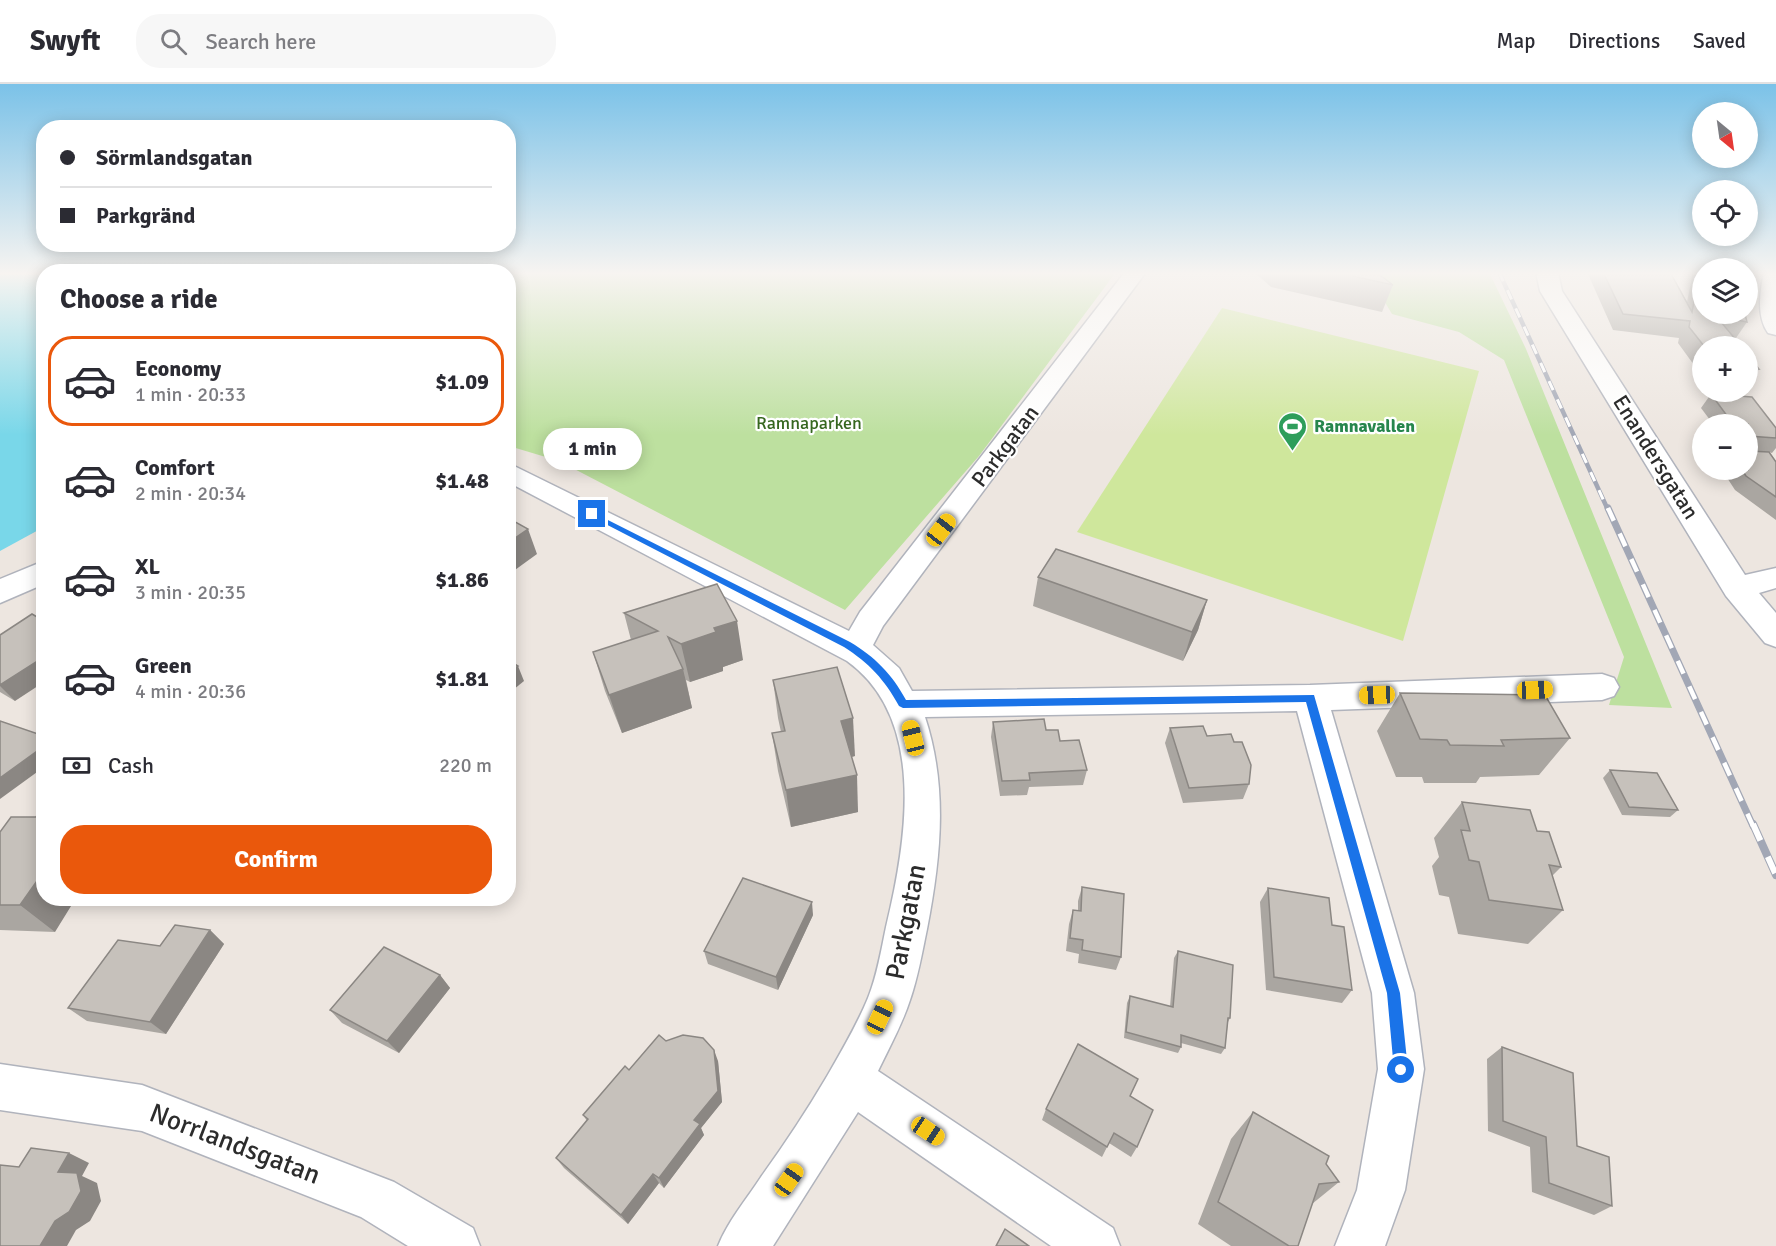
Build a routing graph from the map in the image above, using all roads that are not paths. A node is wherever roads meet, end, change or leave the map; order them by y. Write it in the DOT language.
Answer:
graph roads {
  1 [pos="1095,326"];
  2 [pos="1573,326"];
  3 [pos="516,475"];
  4 [pos="36,575"];
  5 [pos="1776,578"];
  6 [pos="1737,588"];
  7 [pos="0,592"];
  8 [pos="1776,635"];
  9 [pos="855,650"];
  10 [pos="1602,687"];
  11 [pos="1310,698"];
  12 [pos="903,704"];
  13 [pos="851,1080"];
  14 [pos="0,1087"];
  15 [pos="455,1246"];
  16 [pos="743,1246"];
  17 [pos="1095,1246"];
  18 [pos="1360,1246"];
  1 -- 9 [label="street, Parkgatan"];
  2 -- 6 [label="street, Enandersgatan"];
  3 -- 9 [label="street, Parkgatan"];
  4 -- 7 [label="street"];
  5 -- 6 [label="street"];
  6 -- 8 [label="street, Enandersgatan"];
  9 -- 12 [label="street, Parkgatan"];
  10 -- 11 [label="street"];
  11 -- 12 [label="street"];
  11 -- 18 [label="street"];
  12 -- 13 [label="street, Parkgatan"];
  13 -- 16 [label="street, Parkgatan"];
  13 -- 17 [label="street"];
  14 -- 15 [label="street, Norrlandsgatan"];
}
